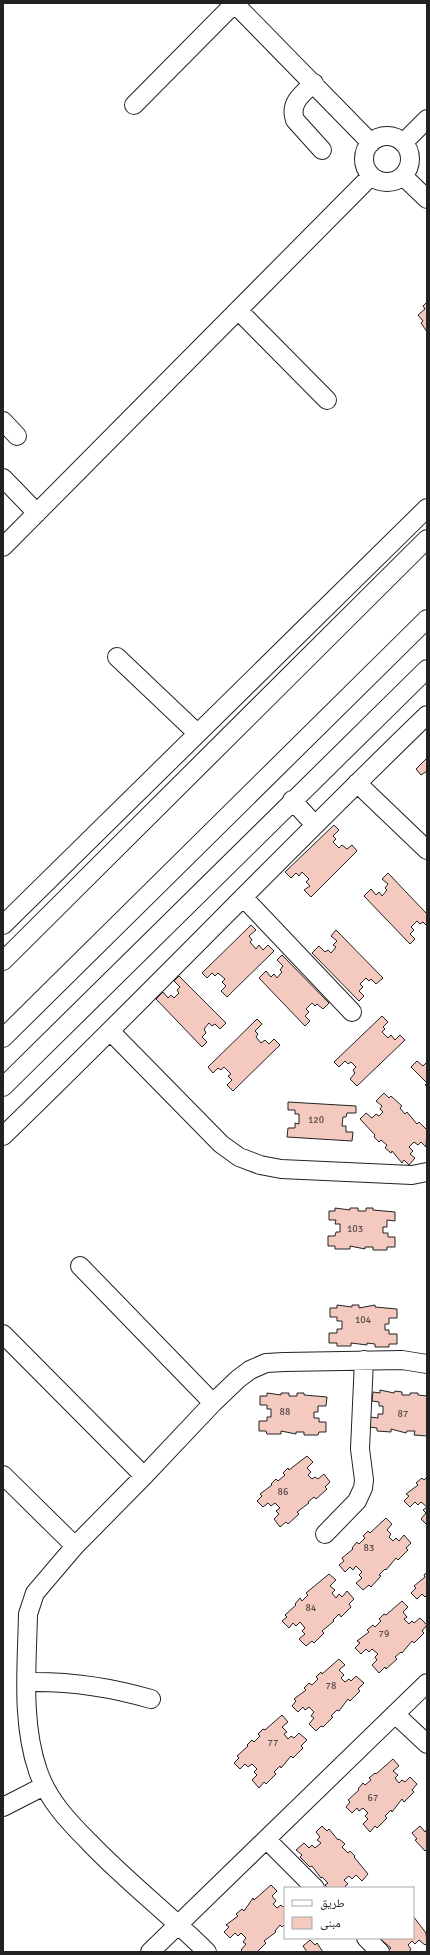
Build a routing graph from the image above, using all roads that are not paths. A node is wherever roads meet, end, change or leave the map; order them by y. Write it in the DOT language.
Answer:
graph roads {
  1 [pos="235,3"];
  2 [pos="314,83"];
  3 [pos="134,105"];
  4 [pos="427,119"];
  5 [pos="371,143"];
  6 [pos="403,143"];
  7 [pos="322,150"];
  8 [pos="371,176"];
  9 [pos="403,176"];
  10 [pos="427,199"];
  11 [pos="238,310"];
  12 [pos="327,400"];
  13 [pos="3,421"];
  14 [pos="17,436"];
  15 [pos="3,478"];
  16 [pos="427,508"];
  17 [pos="37,513"];
  18 [pos="427,539"];
  19 [pos="3,547"];
  20 [pos="427,619"];
  21 [pos="117,657"];
  22 [pos="427,669"];
  23 [pos="427,715"];
  24 [pos="197,733"];
  25 [pos="357,783"];
  26 [pos="292,800"];
  27 [pos="316,825"];
  28 [pos="427,850"];
  29 [pos="242,897"];
  30 [pos="3,925"];
  31 [pos="3,961"];
  32 [pos="352,1012"];
  33 [pos="111,1032"];
  34 [pos="3,1038"];
  35 [pos="3,1088"];
  36 [pos="3,1136"];
  37 [pos="427,1172"];
  38 [pos="80,1266"];
  39 [pos="3,1334"];
  40 [pos="364,1360"];
  41 [pos="427,1364"];
  42 [pos="213,1403"];
  43 [pos="3,1475"];
  44 [pos="144,1476"];
  45 [pos="325,1534"];
  46 [pos="75,1546"];
  47 [pos="27,1682"];
  48 [pos="427,1683"];
  49 [pos="151,1699"];
  50 [pos="395,1714"];
  51 [pos="427,1744"];
  52 [pos="44,1786"];
  53 [pos="3,1807"];
  54 [pos="267,1840"];
  55 [pos="314,1887"];
  56 [pos="180,1925"];
  57 [pos="367,1939"];
  58 [pos="150,1952"];
  59 [pos="207,1952"];
  60 [pos="380,1952"];
  1 -- 2 [label="street"];
  1 -- 3 [label="street"];
  2 -- 5 [label="street"];
  2 -- 7 [label="street"];
  4 -- 6 [label="street"];
  5 -- 6 [label="street"];
  5 -- 8 [label="street"];
  6 -- 9 [label="street"];
  8 -- 9 [label="street"];
  8 -- 11 [label="street"];
  9 -- 10 [label="street"];
  11 -- 12 [label="street"];
  11 -- 17 [label="street"];
  13 -- 14 [label="street"];
  15 -- 17 [label="street"];
  16 -- 24 [label="street"];
  17 -- 19 [label="street"];
  18 -- 31 [label="street"];
  20 -- 34 [label="street"];
  21 -- 24 [label="street"];
  22 -- 26 [label="street"];
  23 -- 25 [label="street"];
  24 -- 30 [label="street"];
  25 -- 27 [label="street"];
  25 -- 28 [label="street"];
  26 -- 27 [label="street"];
  26 -- 35 [label="street"];
  27 -- 29 [label="street"];
  29 -- 32 [label="street"];
  29 -- 33 [label="street"];
  33 -- 36 [label="street"];
  33 -- 37 [label="street"];
  38 -- 42 [label="street"];
  39 -- 44 [label="street"];
  40 -- 41 [label="street"];
  40 -- 42 [label="street"];
  40 -- 45 [label="street"];
  42 -- 44 [label="street"];
  43 -- 46 [label="street"];
  44 -- 46 [label="street"];
  46 -- 47 [label="street"];
  47 -- 49 [label="street"];
  47 -- 52 [label="street"];
  48 -- 50 [label="street"];
  50 -- 51 [label="street"];
  50 -- 54 [label="street"];
  52 -- 53 [label="street"];
  52 -- 56 [label="street"];
  54 -- 55 [label="street"];
  54 -- 56 [label="street"];
  56 -- 58 [label="street"];
  56 -- 59 [label="street"];
  57 -- 60 [label="street"];
}
